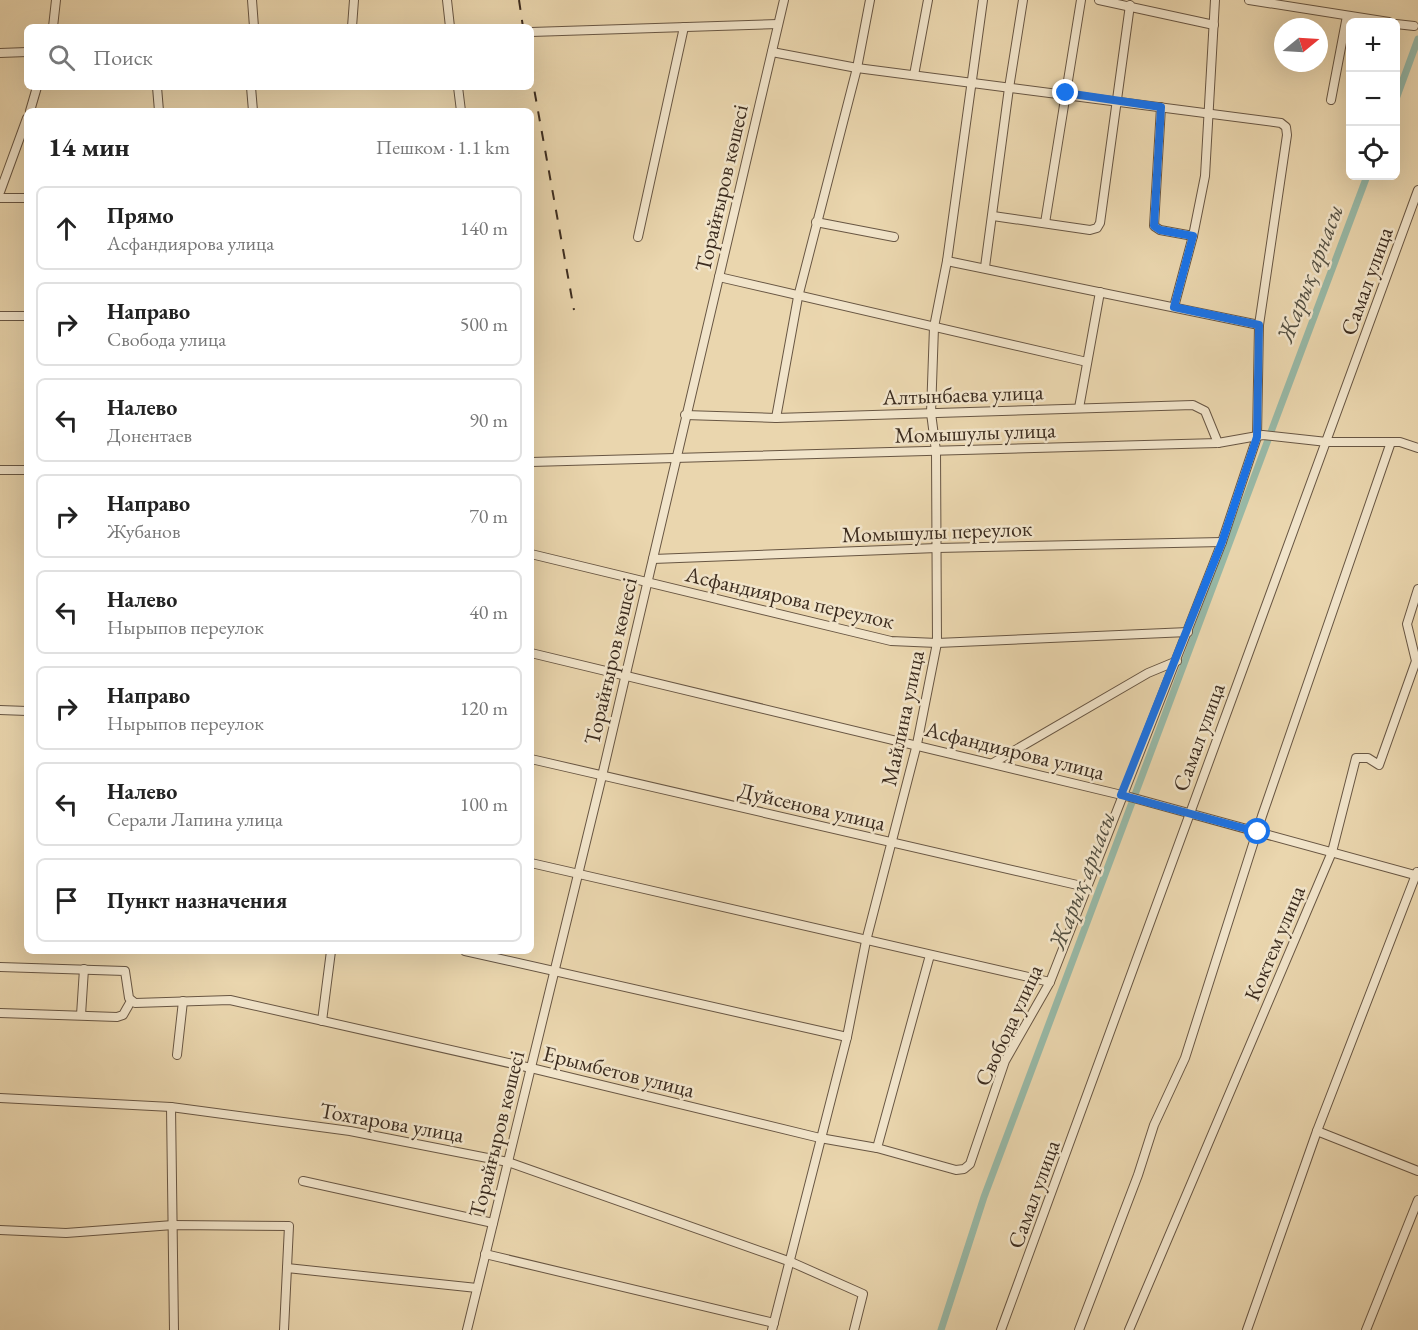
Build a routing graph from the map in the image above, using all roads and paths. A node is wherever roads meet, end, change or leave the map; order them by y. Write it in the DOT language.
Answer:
graph roads {
  1 [pos="56,0"];
  2 [pos="252,0"];
  3 [pos="354,0"];
  4 [pos="447,0"];
  5 [pos="784,0"];
  6 [pos="870,0"];
  7 [pos="927,0"];
  8 [pos="983,0"];
  9 [pos="1023,0"];
  10 [pos="1081,0"];
  11 [pos="1099,0"];
  12 [pos="1215,0"];
  13 [pos="1249,0"];
  14 [pos="1130,5"];
  15 [pos="1347,16"];
  16 [pos="1361,18"];
  17 [pos="53,24"];
  18 [pos="254,24"];
  19 [pos="351,24"];
  20 [pos="450,24"];
  21 [pos="778,24"];
  22 [pos="1214,25"];
  23 [pos="1400,25"];
  24 [pos="684,27"];
  25 [pos="1413,27"];
  26 [pos="534,32"];
  27 [pos="24,52"];
  28 [pos="772,52"];
  29 [pos="0,53"];
  30 [pos="857,68"];
  31 [pos="914,75"];
  32 [pos="972,82"];
  33 [pos="1009,88"];
  34 [pos="37,90"];
  35 [pos="157,90"];
  36 [pos="251,90"];
  37 [pos="458,90"];
  38 [pos="1066,93"];
  39 [pos="1115,100"];
  40 [pos="1330,100"];
  41 [pos="1161,107"];
  42 [pos="31,108"];
  43 [pos="159,108"];
  44 [pos="253,108"];
  45 [pos="461,108"];
  46 [pos="1211,115"];
  47 [pos="24,126"];
  48 [pos="1418,190"];
  49 [pos="0,192"];
  50 [pos="0,198"];
  51 [pos="24,198"];
  52 [pos="993,216"];
  53 [pos="816,222"];
  54 [pos="1045,223"];
  55 [pos="1193,236"];
  56 [pos="639,237"];
  57 [pos="894,237"];
  58 [pos="947,261"];
  59 [pos="985,267"];
  60 [pos="719,277"];
  61 [pos="1100,292"];
  62 [pos="798,297"];
  63 [pos="1174,307"];
  64 [pos="0,316"];
  65 [pos="24,316"];
  66 [pos="1259,325"];
  67 [pos="934,327"];
  68 [pos="1087,362"];
  69 [pos="1079,408"];
  70 [pos="931,413"];
  71 [pos="685,415"];
  72 [pos="776,418"];
  73 [pos="1260,436"];
  74 [pos="1327,442"];
  75 [pos="1391,442"];
  76 [pos="1218,443"];
  77 [pos="1418,448"];
  78 [pos="936,451"];
  79 [pos="676,458"];
  80 [pos="534,462"];
  81 [pos="0,470"];
  82 [pos="24,470"];
  83 [pos="1222,542"];
  84 [pos="937,548"];
  85 [pos="534,555"];
  86 [pos="653,559"];
  87 [pos="647,581"];
  88 [pos="1418,589"];
  89 [pos="1188,632"];
  90 [pos="937,644"];
  91 [pos="534,654"];
  92 [pos="1177,661"];
  93 [pos="625,676"];
  94 [pos="0,710"];
  95 [pos="24,711"];
  96 [pos="917,744"];
  97 [pos="534,760"];
  98 [pos="993,763"];
  99 [pos="602,776"];
  100 [pos="1125,796"];
  101 [pos="1185,812"];
  102 [pos="1258,832"];
  103 [pos="892,843"];
  104 [pos="1332,852"];
  105 [pos="534,864"];
  106 [pos="578,873"];
  107 [pos="1417,874"];
  108 [pos="1086,887"];
  109 [pos="866,941"];
  110 [pos="331,954"];
  111 [pos="478,954"];
  112 [pos="930,955"];
  113 [pos="0,967"];
  114 [pos="84,969"];
  115 [pos="554,971"];
  116 [pos="1050,982"];
  117 [pos="131,1001"];
  118 [pos="183,1001"];
  119 [pos="0,1013"];
  120 [pos="81,1015"];
  121 [pos="322,1021"];
  122 [pos="847,1037"];
  123 [pos="177,1054"];
  124 [pos="531,1068"];
  125 [pos="0,1098"];
  126 [pos="171,1107"];
  127 [pos="1317,1131"];
  128 [pos="820,1138"];
  129 [pos="877,1148"];
  130 [pos="508,1162"];
  131 [pos="964,1169"];
  132 [pos="1418,1170"];
  133 [pos="303,1181"];
  134 [pos="1418,1200"];
  135 [pos="493,1223"];
  136 [pos="173,1225"];
  137 [pos="0,1230"];
  138 [pos="485,1254"];
  139 [pos="791,1262"];
  140 [pos="287,1268"];
  141 [pos="477,1288"];
  142 [pos="773,1327"];
  143 [pos="1005,1329"];
  144 [pos="174,1330"];
  145 [pos="284,1330"];
  146 [pos="469,1330"];
  147 [pos="855,1330"];
  148 [pos="1079,1330"];
  149 [pos="1129,1330"];
  150 [pos="1247,1330"];
  151 [pos="1366,1330"];
  1 -- 17 [label="street"];
  2 -- 18 [label="street"];
  3 -- 19 [label="street"];
  4 -- 20 [label="street"];
  5 -- 21 [label="street, Торайғыров көшесі"];
  6 -- 30 [label="street"];
  7 -- 31 [label="street"];
  8 -- 32 [label="street, Майлина улица"];
  9 -- 33 [label="street"];
  10 -- 38 [label="street"];
  11 -- 14 [label="street"];
  12 -- 22 [label="street"];
  13 -- 15 [label="street"];
  14 -- 22 [label="street"];
  14 -- 39 [label="street"];
  15 -- 16 [label="street"];
  15 -- 40 [label="street"];
  21 -- 24 [label="street"];
  21 -- 28 [label="street, Торайғыров көшесі"];
  22 -- 46 [label="street"];
  23 -- 25 [label="street"];
  24 -- 26 [label="street"];
  24 -- 56 [label="street"];
  27 -- 29 [label="street"];
  28 -- 30 [label="street"];
  28 -- 60 [label="street, Торайғыров көшесі"];
  30 -- 31 [label="street"];
  30 -- 53 [label="street"];
  31 -- 32 [label="street"];
  32 -- 33 [label="street"];
  32 -- 58 [label="street, Майлина улица"];
  33 -- 38 [label="street"];
  33 -- 52 [label="street"];
  34 -- 42 [label="street"];
  35 -- 43 [label="street"];
  36 -- 44 [label="street"];
  37 -- 45 [label="street"];
  38 -- 39 [label="street"];
  38 -- 54 [label="street"];
  39 -- 41 [label="street"];
  39 -- 54 [label="street"];
  41 -- 46 [label="street"];
  41 -- 55 [label="street"];
  46 -- 55 [label="street"];
  46 -- 66 [label="street, Свобода улица"];
  47 -- 49 [label="street"];
  48 -- 74 [label="street, Самал улица"];
  50 -- 51 [label="street"];
  52 -- 54 [label="street"];
  52 -- 59 [label="street"];
  53 -- 57 [label="street"];
  53 -- 62 [label="street"];
  55 -- 63 [label="street"];
  58 -- 59 [label="street"];
  58 -- 67 [label="street, Майлина улица"];
  59 -- 61 [label="street"];
  60 -- 62 [label="street"];
  60 -- 71 [label="street, Торайғыров көшесі"];
  61 -- 63 [label="street"];
  61 -- 68 [label="street"];
  62 -- 67 [label="street"];
  62 -- 72 [label="street"];
  63 -- 66 [label="street"];
  64 -- 65 [label="street"];
  66 -- 73 [label="street, Свобода улица"];
  67 -- 68 [label="street"];
  67 -- 70 [label="street, Майлина улица"];
  68 -- 69 [label="street"];
  69 -- 70 [label="street, Алтынбаева улица"];
  69 -- 76 [label="street, Алтынбаева улица"];
  70 -- 72 [label="street, Алтынбаева улица"];
  70 -- 78 [label="street, Майлина улица"];
  71 -- 72 [label="street, Алтынбаева улица"];
  71 -- 79 [label="street, Торайғыров көшесі"];
  73 -- 74 [label="street, Момышулы улица"];
  73 -- 76 [label="street, Момышулы улица"];
  73 -- 83 [label="street, Свобода улица"];
  74 -- 75 [label="street, Момышулы улица"];
  74 -- 101 [label="street, Самал улица"];
  75 -- 77 [label="street, Момышулы улица"];
  75 -- 102 [label="street"];
  76 -- 78 [label="street, Момышулы улица"];
  78 -- 79 [label="street, Момышулы улица"];
  78 -- 84 [label="street, Майлина улица"];
  79 -- 80 [label="street, Момышулы улица"];
  79 -- 86 [label="street, Торайғыров көшесі"];
  81 -- 82 [label="street"];
  83 -- 84 [label="street, Момышулы переулок"];
  83 -- 89 [label="street, Свобода улица"];
  84 -- 86 [label="street, Момышулы переулок"];
  84 -- 90 [label="street, Майлина улица"];
  85 -- 87 [label="street, Асфандиярова переулок"];
  86 -- 87 [label="street, Торайғыров көшесі"];
  87 -- 90 [label="street, Асфандиярова переулок"];
  87 -- 93 [label="street, Торайғыров көшесі"];
  88 -- 104 [label="street, Коктем улица"];
  89 -- 90 [label="street, Асфандиярова переулок"];
  89 -- 92 [label="street, Свобода улица"];
  90 -- 96 [label="street, Майлина улица"];
  91 -- 93 [label="street, Асфандиярова улица"];
  92 -- 98 [label="street"];
  92 -- 100 [label="street, Свобода улица"];
  93 -- 96 [label="street, Асфандиярова улица"];
  93 -- 99 [label="street, Торайғыров көшесі"];
  94 -- 95 [label="street"];
  96 -- 98 [label="street, Асфандиярова улица"];
  96 -- 103 [label="street, Майлина улица"];
  97 -- 99 [label="street, Дуйсенова улица"];
  98 -- 100 [label="street, Асфандиярова улица"];
  99 -- 103 [label="street, Дуйсенова улица"];
  99 -- 106 [label="street, Торайғыров көшесі"];
  100 -- 101 [label="street, Асфандиярова улица"];
  100 -- 108 [label="street, Свобода улица"];
  101 -- 102 [label="street, Асфандиярова улица"];
  101 -- 143 [label="street, Самал улица"];
  102 -- 104 [label="street, Асфандиярова улица"];
  102 -- 148 [label="street"];
  103 -- 108 [label="street, Дуйсенова улица"];
  103 -- 109 [label="street, Майлина улица"];
  104 -- 107 [label="street, Асфандиярова улица"];
  104 -- 149 [label="street, Коктем улица"];
  105 -- 106 [label="street"];
  106 -- 109 [label="street"];
  106 -- 115 [label="street, Торайғыров көшесі"];
  107 -- 127 [label="street"];
  108 -- 116 [label="street, Свобода улица"];
  109 -- 112 [label="street"];
  109 -- 122 [label="street, Майлина улица"];
  110 -- 121 [label="street"];
  111 -- 115 [label="street"];
  112 -- 116 [label="street"];
  112 -- 129 [label="street"];
  113 -- 114 [label="street"];
  114 -- 117 [label="street"];
  114 -- 120 [label="street"];
  115 -- 122 [label="street"];
  115 -- 124 [label="street, Торайғыров көшесі"];
  116 -- 131 [label="street, Свобода улица"];
  117 -- 118 [label="street, Ерымбетов улица"];
  117 -- 120 [label="street"];
  118 -- 121 [label="street, Ерымбетов улица"];
  118 -- 123 [label="street"];
  119 -- 120 [label="street"];
  121 -- 124 [label="street, Ерымбетов улица"];
  122 -- 128 [label="street, Майлина улица"];
  124 -- 128 [label="street, Ерымбетов улица"];
  124 -- 130 [label="street, Торайғыров көшесі"];
  125 -- 126 [label="street, Тохтарова улица"];
  126 -- 130 [label="street, Тохтарова улица"];
  126 -- 136 [label="street"];
  127 -- 132 [label="street"];
  127 -- 150 [label="street"];
  128 -- 129 [label="street, Ерымбетов улица"];
  128 -- 139 [label="street, Майлина улица"];
  129 -- 131 [label="street, Ерымбетов улица"];
  130 -- 135 [label="street, Торайғыров көшесі"];
  130 -- 139 [label="street, Тохтарова улица"];
  133 -- 135 [label="street"];
  134 -- 151 [label="street"];
  135 -- 138 [label="street, Торайғыров көшесі"];
  136 -- 137 [label="street"];
  136 -- 140 [label="street"];
  136 -- 144 [label="street"];
  138 -- 141 [label="street, Торайғыров көшесі"];
  138 -- 142 [label="street"];
  139 -- 142 [label="street, Майлина улица"];
  139 -- 147 [label="street, Тохтарова улица"];
  140 -- 141 [label="street"];
  140 -- 145 [label="street"];
  141 -- 146 [label="street, Торайғыров көшесі"];
}
